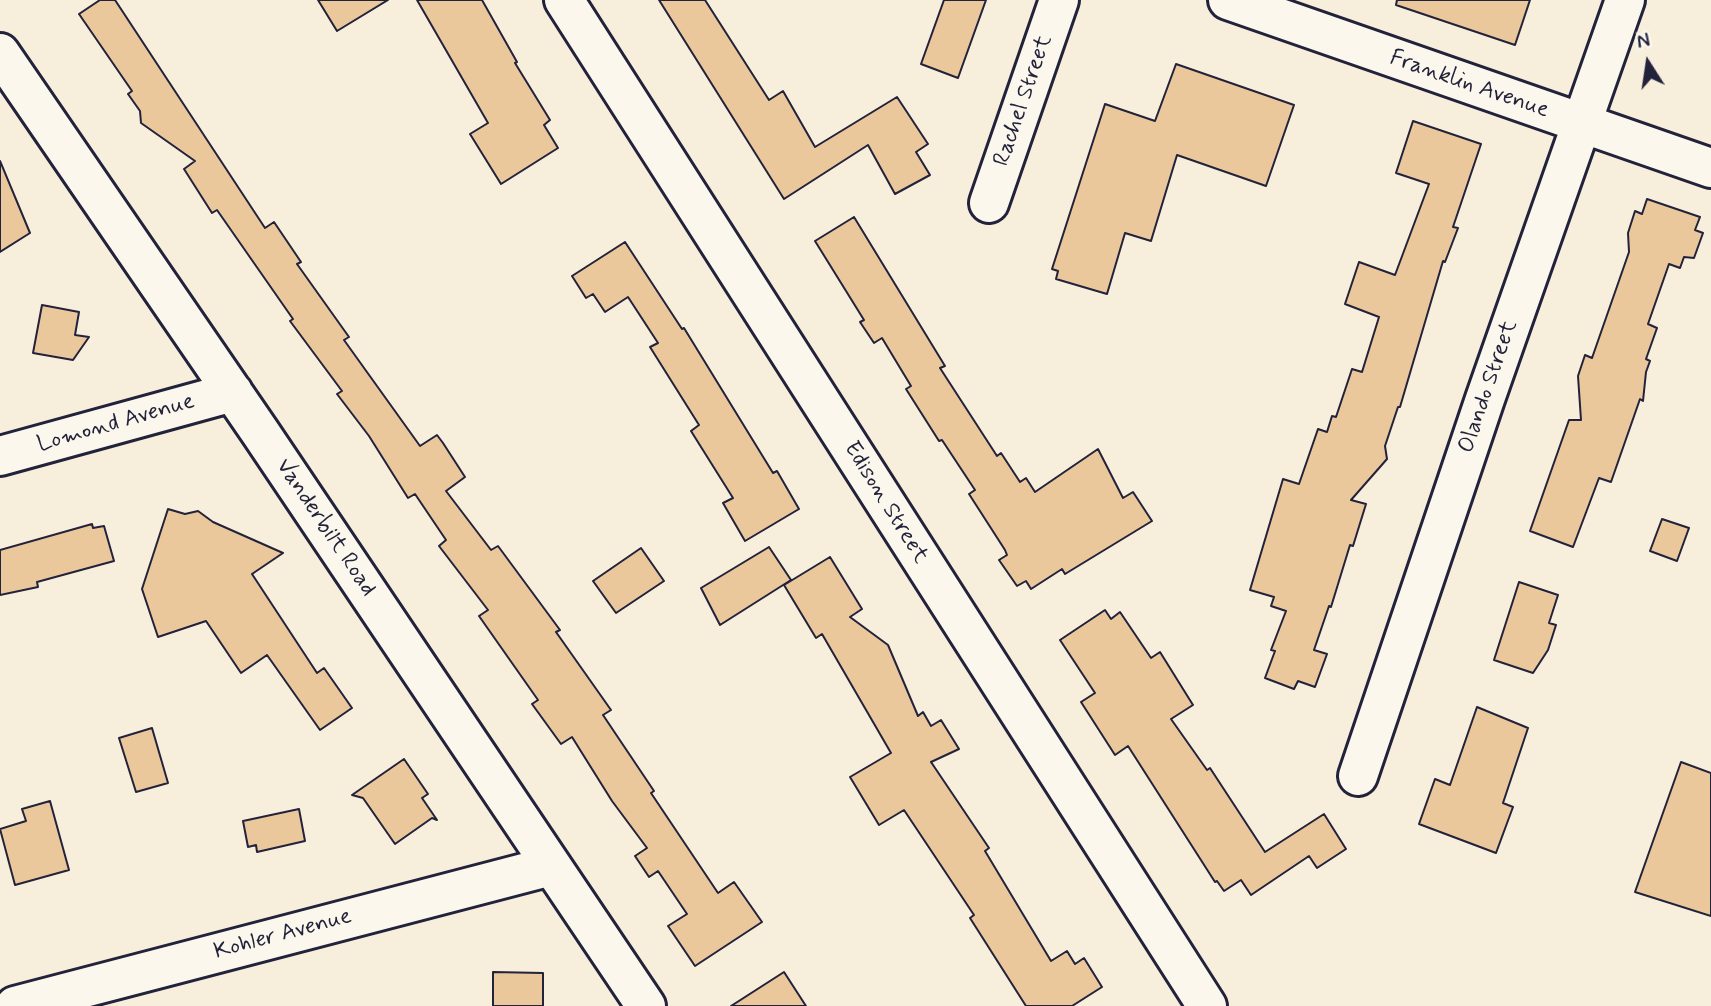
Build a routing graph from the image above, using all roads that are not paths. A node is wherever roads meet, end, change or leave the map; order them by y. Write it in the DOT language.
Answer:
graph roads {
  1 [pos="565,0"];
  2 [pos="1059,0"];
  3 [pos="1228,0"];
  4 [pos="1625,0"];
  5 [pos="0,53"];
  6 [pos="1580,124"];
  7 [pos="1711,168"];
  8 [pos="989,203"];
  9 [pos="233,392"];
  10 [pos="0,456"];
  11 [pos="1358,776"];
  12 [pos="551,866"];
  13 [pos="15,1006"];
  14 [pos="646,1006"];
  15 [pos="1207,1006"];
  1 -- 15 [label="street, Edison Street"];
  2 -- 8 [label="street, Rachel Street"];
  3 -- 6 [label="street, Franklin Avenue"];
  4 -- 6 [label="street, Olando Street"];
  5 -- 9 [label="street, Vanderbilt Road"];
  6 -- 7 [label="street, Franklin Avenue"];
  6 -- 11 [label="street, Olando Street"];
  9 -- 10 [label="street, Lomond Avenue"];
  9 -- 12 [label="street, Vanderbilt Road"];
  12 -- 13 [label="street, Kohler Avenue"];
  12 -- 14 [label="street, Vanderbilt Road"];
}
